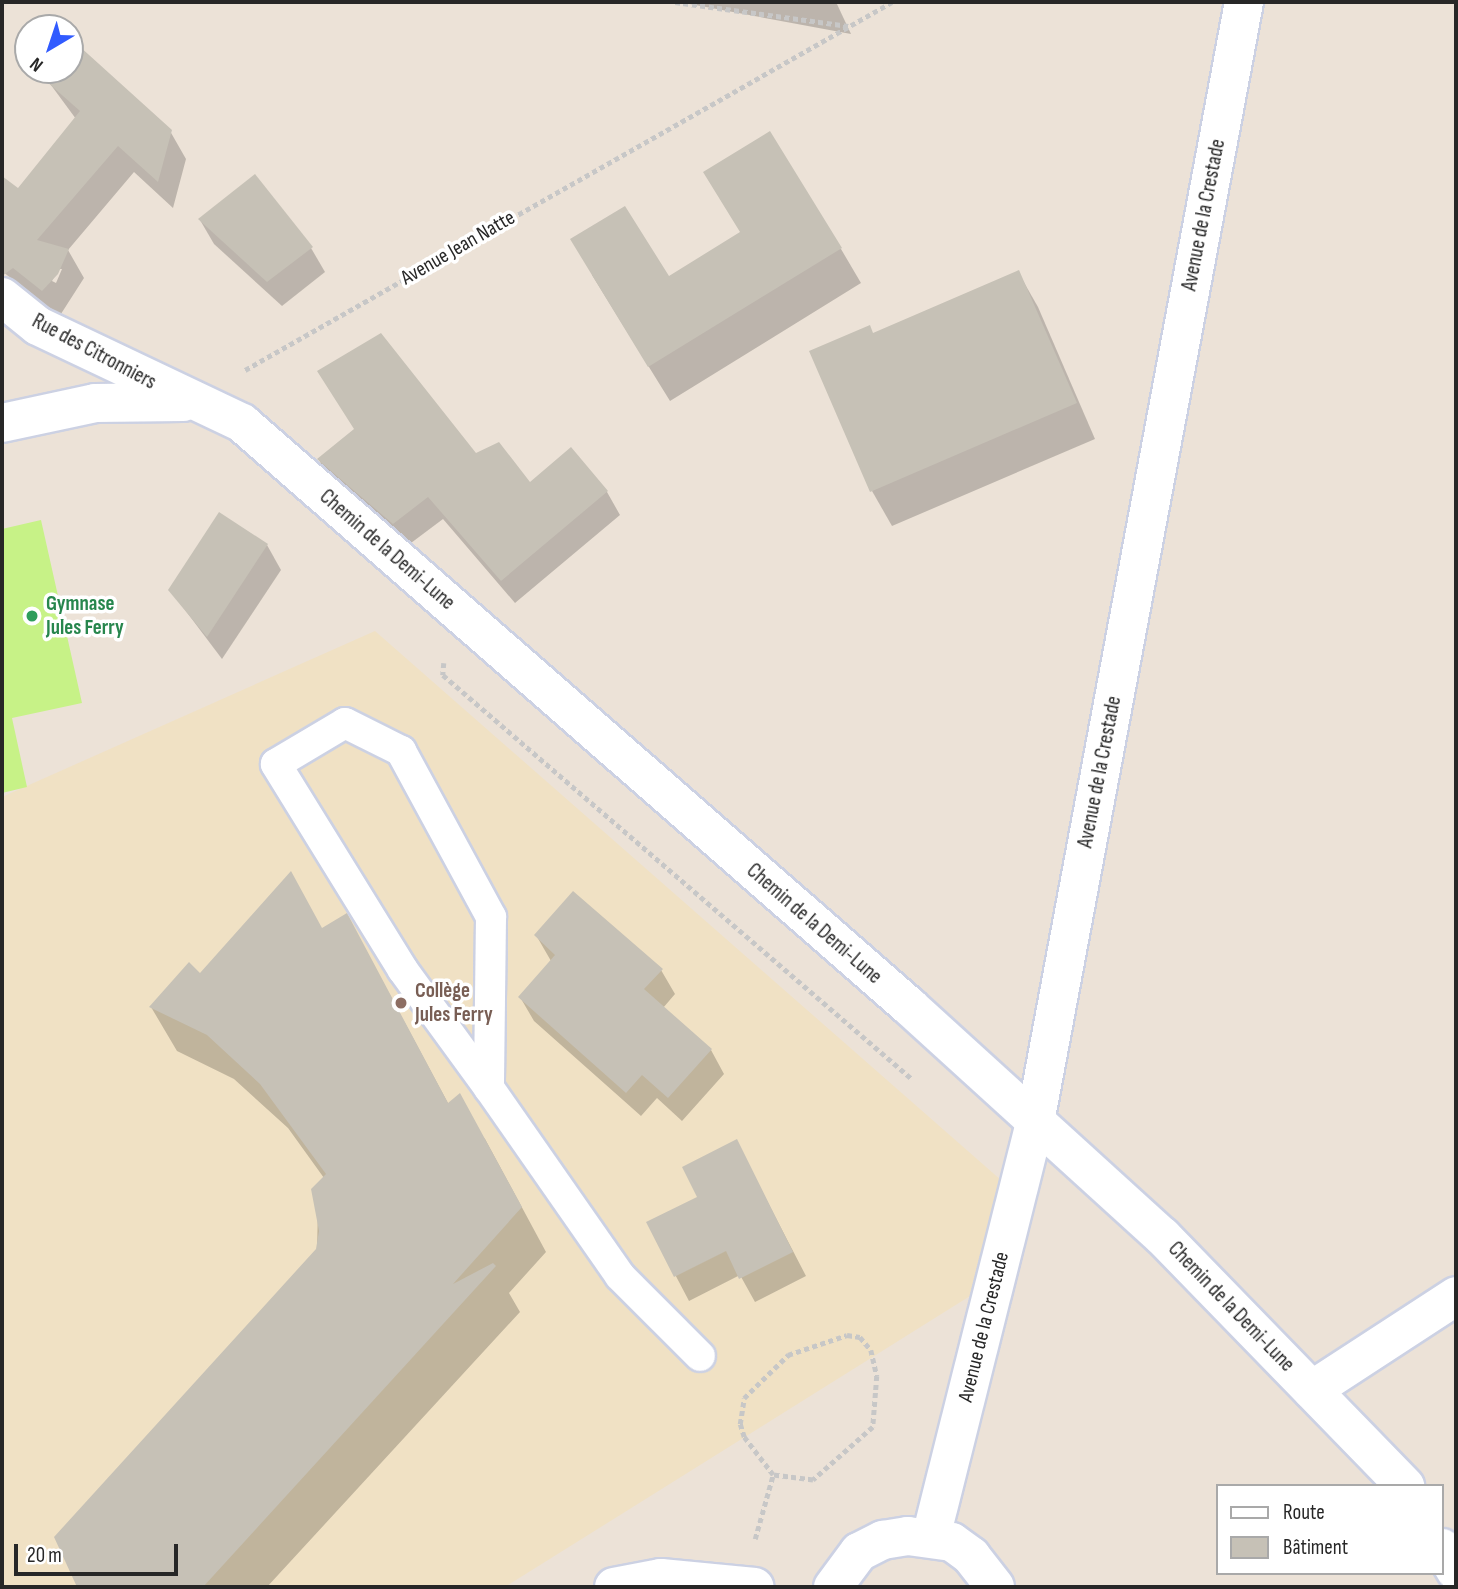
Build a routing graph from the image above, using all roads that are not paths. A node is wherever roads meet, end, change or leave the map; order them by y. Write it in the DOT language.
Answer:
graph roads {
  1 [pos="1244,2"];
  2 [pos="2,297"];
  3 [pos="189,401"];
  4 [pos="2,423"];
  5 [pos="489,1088"];
  6 [pos="1035,1122"];
  7 [pos="1456,1296"];
  8 [pos="700,1356"];
  9 [pos="1312,1390"];
  10 [pos="1403,1484"];
  11 [pos="931,1537"];
  12 [pos="1444,1551"];
  13 [pos="1456,1572"];
  14 [pos="749,1586"];
  15 [pos="614,1587"];
  16 [pos="833,1587"];
  17 [pos="995,1587"];
  1 -- 6 [label="street, Avenue de la Crestade"];
  2 -- 3 [label="street, Rue des Citronniers"];
  3 -- 4 [label="street"];
  3 -- 6 [label="street, Chemin de la Demi-Lune"];
  5 -- 5 [label="lane"];
  5 -- 8 [label="lane"];
  6 -- 9 [label="street, Chemin de la Demi-Lune"];
  6 -- 11 [label="street, Avenue de la Crestade"];
  7 -- 9 [label="street"];
  9 -- 10 [label="street, Chemin de la Demi-Lune"];
  11 -- 16 [label="street"];
  11 -- 17 [label="street"];
  12 -- 13 [label="street"];
  14 -- 15 [label="street"];
}
